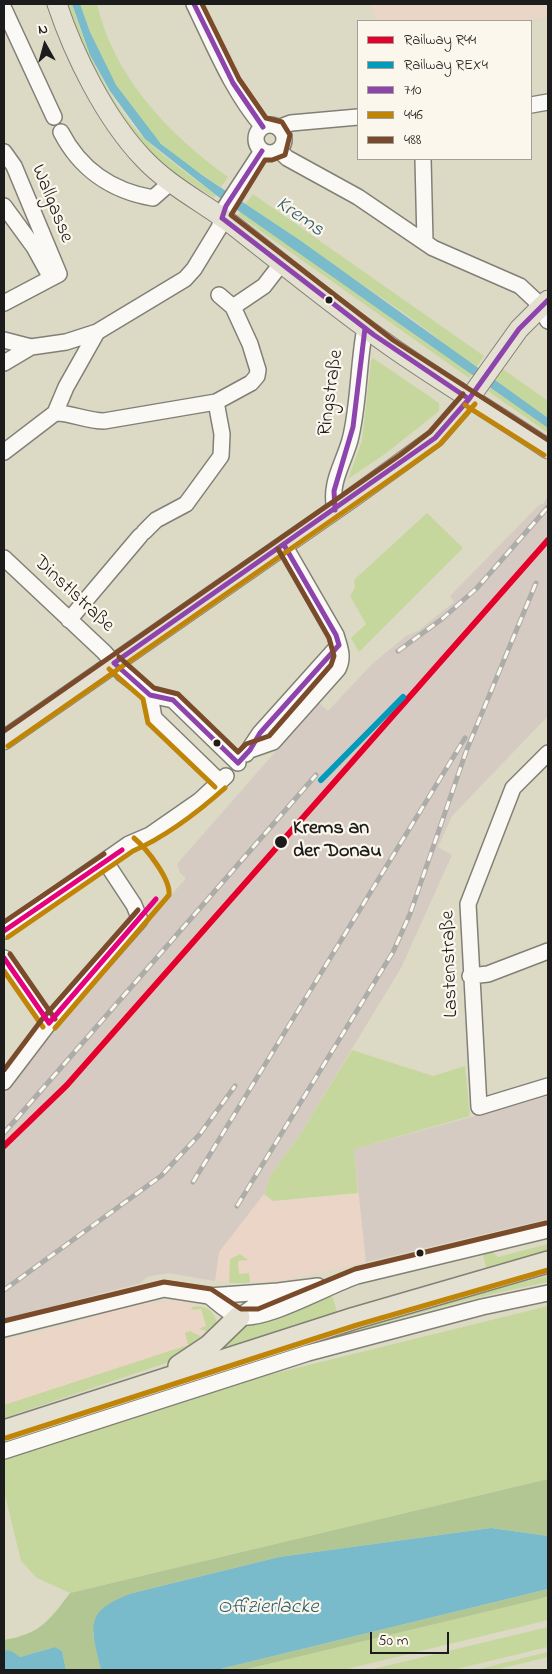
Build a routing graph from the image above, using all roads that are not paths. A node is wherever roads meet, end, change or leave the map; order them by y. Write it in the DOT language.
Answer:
graph roads {
  1 [pos="57,4"];
  2 [pos="184,4"];
  3 [pos="194,4"];
  4 [pos="4,9"];
  5 [pos="218,53"];
  6 [pos="548,102"];
  7 [pos="532,104"];
  8 [pos="357,116"];
  9 [pos="54,117"];
  10 [pos="263,126"];
  11 [pos="278,128"];
  12 [pos="61,132"];
  13 [pos="279,150"];
  14 [pos="262,151"];
  15 [pos="4,152"];
  16 [pos="423,160"];
  17 [pos="170,183"];
  18 [pos="4,206"];
  19 [pos="224,212"];
  20 [pos="425,242"];
  21 [pos="281,264"];
  22 [pos="55,276"];
  23 [pos="219,295"];
  24 [pos="4,303"];
  25 [pos="233,306"];
  26 [pos="545,309"];
  27 [pos="365,328"];
  28 [pos="97,332"];
  29 [pos="4,340"];
  30 [pos="31,348"];
  31 [pos="5,362"];
  32 [pos="474,392"];
  33 [pos="216,402"];
  34 [pos="55,413"];
  35 [pos="548,449"];
  36 [pos="4,452"];
  37 [pos="335,510"];
  38 [pos="284,545"];
  39 [pos="4,558"];
  40 [pos="69,620"];
  41 [pos="114,663"];
  42 [pos="150,695"];
  43 [pos="4,740"];
  44 [pos="548,753"];
  45 [pos="229,772"];
  46 [pos="105,861"];
  47 [pos="4,931"];
  48 [pos="548,951"];
  49 [pos="4,958"];
  50 [pos="470,976"];
  51 [pos="49,1023"];
  52 [pos="4,1082"];
  53 [pos="548,1086"];
  54 [pos="548,1230"];
  55 [pos="547,1263"];
  56 [pos="336,1283"];
  57 [pos="292,1290"];
  58 [pos="548,1292"];
  59 [pos="210,1296"];
  60 [pos="239,1317"];
  61 [pos="4,1329"];
  62 [pos="151,1383"];
  63 [pos="4,1431"];
  64 [pos="4,1451"];
  1 -- 17 [label="main road, Ringstraße"];
  2 -- 5 [label="street"];
  3 -- 5 [label="street"];
  4 -- 9 [label="street"];
  5 -- 10 [label="street"];
  6 -- 7 [label="street"];
  8 -- 11 [label="street"];
  10 -- 11 [label="street"];
  10 -- 14 [label="street"];
  11 -- 13 [label="street"];
  12 -- 17 [label="street"];
  13 -- 14 [label="street"];
  13 -- 20 [label="street"];
  14 -- 19 [label="street"];
  15 -- 22 [label="street, Wallgasse"];
  16 -- 20 [label="street"];
  17 -- 19 [label="main road, Ringstraße"];
  18 -- 22 [label="street"];
  19 -- 21 [label="main road, Ringstraße"];
  19 -- 28 [label="street"];
  20 -- 26 [label="street"];
  21 -- 25 [label="street"];
  21 -- 27 [label="main road, Ringstraße"];
  22 -- 24 [label="street"];
  23 -- 25 [label="street"];
  25 -- 33 [label="street"];
  26 -- 32 [label="main road"];
  27 -- 32 [label="main road"];
  27 -- 37 [label="street, Ringstraße"];
  28 -- 30 [label="street"];
  28 -- 34 [label="street"];
  29 -- 30 [label="street"];
  30 -- 31 [label="street"];
  32 -- 35 [label="main road"];
  32 -- 37 [label="main road"];
  33 -- 34 [label="street"];
  33 -- 40 [label="street"];
  34 -- 36 [label="street"];
  37 -- 38 [label="main road"];
  38 -- 41 [label="main road"];
  38 -- 45 [label="street"];
  39 -- 40 [label="street, Dinstlstraße"];
  40 -- 41 [label="street, Dinstlstraße"];
  41 -- 42 [label="street, Dinstlstraße"];
  41 -- 43 [label="main road"];
  42 -- 45 [label="street"];
  42 -- 45 [label="street"];
  44 -- 50 [label="street, Lastenstraße"];
  45 -- 46 [label="street"];
  46 -- 47 [label="street"];
  46 -- 51 [label="street"];
  48 -- 50 [label="street"];
  49 -- 51 [label="street"];
  50 -- 53 [label="street, Lastenstraße"];
  51 -- 52 [label="street"];
  54 -- 56 [label="street"];
  55 -- 62 [label="highway"];
  56 -- 57 [label="street"];
  56 -- 60 [label="street"];
  57 -- 59 [label="street"];
  57 -- 60 [label="street"];
  58 -- 64 [label="street"];
  59 -- 60 [label="street"];
  59 -- 61 [label="street"];
  60 -- 62 [label="highway"];
  62 -- 63 [label="highway"];
}
